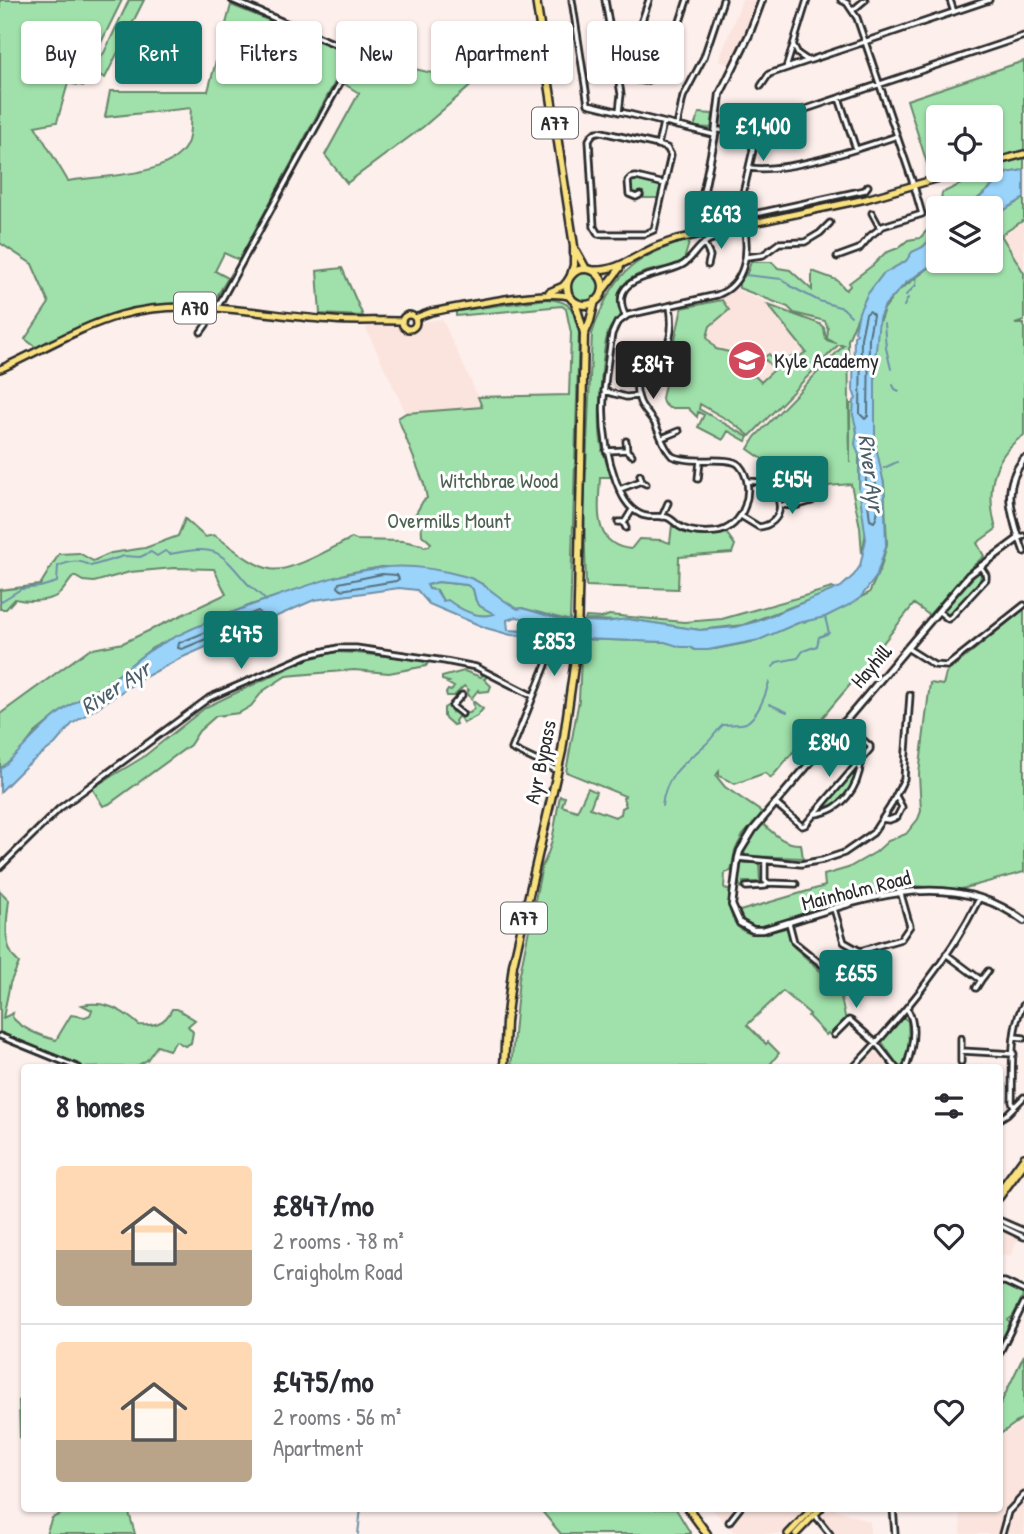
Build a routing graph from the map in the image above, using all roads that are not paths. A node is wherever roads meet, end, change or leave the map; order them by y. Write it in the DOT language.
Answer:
graph roads {
  1 [pos="232,0"];
  2 [pos="536,0"];
  3 [pos="572,0"];
  4 [pos="605,0"];
  5 [pos="649,0"];
  6 [pos="687,0"];
  7 [pos="723,0"];
  8 [pos="762,0"];
  9 [pos="807,0"];
  10 [pos="841,0"];
  11 [pos="864,0"];
  12 [pos="950,0"];
  13 [pos="989,0"];
  14 [pos="853,10"];
  15 [pos="954,12"];
  16 [pos="609,21"];
  17 [pos="642,21"];
  18 [pos="680,21"];
  19 [pos="1024,36"];
  20 [pos="865,42"];
  21 [pos="793,44"];
  22 [pos="808,61"];
  23 [pos="786,68"];
  24 [pos="619,84"];
  25 [pos="880,85"];
  26 [pos="761,86"];
  27 [pos="839,98"];
  28 [pos="619,112"];
  29 [pos="663,122"];
  30 [pos="677,126"];
  31 [pos="749,128"];
  32 [pos="716,132"];
  33 [pos="897,136"];
  34 [pos="658,145"];
  35 [pos="856,149"];
  36 [pos="1024,154"];
  37 [pos="1003,160"];
  38 [pos="749,168"];
  39 [pos="927,182"];
  40 [pos="665,184"];
  41 [pos="868,186"];
  42 [pos="914,186"];
  43 [pos="640,195"];
  44 [pos="814,201"];
  45 [pos="816,209"];
  46 [pos="872,213"];
  47 [pos="830,223"];
  48 [pos="744,224"];
  49 [pos="880,228"];
  50 [pos="695,235"];
  51 [pos="722,236"];
  52 [pos="704,243"];
  53 [pos="574,246"];
  54 [pos="747,257"];
  55 [pos="837,257"];
  56 [pos="708,265"];
  57 [pos="622,266"];
  58 [pos="589,270"];
  59 [pos="570,277"];
  60 [pos="602,292"];
  61 [pos="543,294"];
  62 [pos="573,300"];
  63 [pos="595,302"];
  64 [pos="670,306"];
  65 [pos="215,309"];
  66 [pos="626,316"];
  67 [pos="415,318"];
  68 [pos="402,321"];
  69 [pos="201,332"];
  70 [pos="584,333"];
  71 [pos="642,346"];
  72 [pos="654,359"];
  73 [pos="0,369"];
  74 [pos="604,391"];
  75 [pos="638,396"];
  76 [pos="680,431"];
  77 [pos="662,438"];
  78 [pos="626,441"];
  79 [pos="627,450"];
  80 [pos="606,451"];
  81 [pos="632,455"];
  82 [pos="1024,458"];
  83 [pos="700,461"];
  84 [pos="640,475"];
  85 [pos="699,480"];
  86 [pos="641,481"];
  87 [pos="747,481"];
  88 [pos="646,484"];
  89 [pos="619,489"];
  90 [pos="808,500"];
  91 [pos="668,503"];
  92 [pos="781,505"];
  93 [pos="633,510"];
  94 [pos="741,516"];
  95 [pos="662,517"];
  96 [pos="618,522"];
  97 [pos="624,523"];
  98 [pos="626,528"];
  99 [pos="1021,537"];
  100 [pos="1024,552"];
  101 [pos="980,566"];
  102 [pos="1024,605"];
  103 [pos="938,611"];
  104 [pos="907,648"];
  105 [pos="549,652"];
  106 [pos="462,695"];
  107 [pos="910,695"];
  108 [pos="533,696"];
  109 [pos="462,714"];
  110 [pos="843,722"];
  111 [pos="861,760"];
  112 [pos="558,771"];
  113 [pos="896,796"];
  114 [pos="775,803"];
  115 [pos="816,814"];
  116 [pos="882,819"];
  117 [pos="738,859"];
  118 [pos="765,861"];
  119 [pos="0,867"];
  120 [pos="769,883"];
  121 [pos="796,884"];
  122 [pos="746,887"];
  123 [pos="900,891"];
  124 [pos="979,899"];
  125 [pos="834,909"];
  126 [pos="737,919"];
  127 [pos="1024,921"];
  128 [pos="789,923"];
  129 [pos="946,954"];
  130 [pos="988,971"];
  131 [pos="877,976"];
  132 [pos="981,980"];
  133 [pos="976,988"];
  134 [pos="1024,1004"];
  135 [pos="907,1009"];
  136 [pos="834,1035"];
  137 [pos="0,1036"];
  138 [pos="1015,1037"];
  139 [pos="961,1038"];
  140 [pos="1024,1038"];
  141 [pos="876,1043"];
  142 [pos="961,1051"];
  143 [pos="1014,1054"];
  144 [pos="961,1062"];
  145 [pos="69,1064"];
  146 [pos="504,1064"];
  147 [pos="857,1064"];
  148 [pos="893,1064"];
  149 [pos="907,1064"];
  150 [pos="1012,1093"];
  151 [pos="1023,1097"];
  152 [pos="1014,1106"];
  153 [pos="1003,1116"];
  154 [pos="1024,1157"];
  155 [pos="1024,1164"];
  156 [pos="1003,1186"];
  157 [pos="1003,1193"];
  158 [pos="1003,1222"];
  159 [pos="1003,1227"];
  160 [pos="1024,1231"];
  161 [pos="1024,1237"];
  162 [pos="1003,1282"];
  163 [pos="1024,1291"];
  164 [pos="1024,1303"];
  165 [pos="1003,1345"];
  166 [pos="1024,1494"];
  167 [pos="691,1512"];
  168 [pos="737,1512"];
  169 [pos="814,1512"];
  170 [pos="893,1512"];
  171 [pos="729,1522"];
  172 [pos="707,1534"];
  173 [pos="788,1534"];
  174 [pos="796,1534"];
  175 [pos="830,1534"];
  176 [pos="895,1534"];
  177 [pos="1002,1534"];
  1 -- 65 [label="street"];
  2 -- 53 [label="highway, A77"];
  3 -- 28 [label="street"];
  4 -- 16 [label="street"];
  5 -- 17 [label="street"];
  6 -- 18 [label="street"];
  7 -- 30 [label="street"];
  8 -- 32 [label="street"];
  9 -- 21 [label="street"];
  10 -- 14 [label="street"];
  11 -- 14 [label="street"];
  12 -- 15 [label="street"];
  13 -- 15 [label="street"];
  14 -- 20 [label="street"];
  15 -- 20 [label="street"];
  19 -- 25 [label="street"];
  20 -- 22 [label="street"];
  20 -- 25 [label="street"];
  21 -- 22 [label="street"];
  21 -- 23 [label="street"];
  22 -- 23 [label="street"];
  23 -- 26 [label="street"];
  24 -- 28 [label="street"];
  25 -- 27 [label="street"];
  25 -- 33 [label="street"];
  27 -- 31 [label="street"];
  27 -- 35 [label="street"];
  28 -- 29 [label="street"];
  29 -- 30 [label="street"];
  29 -- 34 [label="street"];
  30 -- 32 [label="street"];
  31 -- 32 [label="street"];
  31 -- 38 [label="street"];
  32 -- 50 [label="street"];
  33 -- 35 [label="street"];
  33 -- 42 [label="street"];
  34 -- 40 [label="street"];
  34 -- 40 [label="street"];
  35 -- 38 [label="street"];
  36 -- 37 [label="main road"];
  38 -- 44 [label="street"];
  39 -- 42 [label="main road"];
  40 -- 43 [label="street"];
  41 -- 44 [label="street"];
  42 -- 45 [label="main road"];
  42 -- 49 [label="street"];
  44 -- 45 [label="street"];
  45 -- 48 [label="main road"];
  46 -- 49 [label="street"];
  47 -- 54 [label="street"];
  48 -- 50 [label="main road"];
  48 -- 54 [label="street"];
  49 -- 55 [label="street"];
  50 -- 57 [label="main road"];
  51 -- 52 [label="street"];
  52 -- 56 [label="street"];
  52 -- 66 [label="street"];
  53 -- 58 [label="highway, A77"];
  53 -- 59 [label="highway, A77"];
  54 -- 64 [label="street"];
  57 -- 58 [label="main road"];
  57 -- 60 [label="main road"];
  58 -- 59 [label="highway"];
  58 -- 60 [label="highway, A77"];
  59 -- 61 [label="main road, A70"];
  59 -- 62 [label="highway, A77"];
  60 -- 63 [label="highway, A77"];
  61 -- 62 [label="main road, A70"];
  61 -- 67 [label="main road, A70"];
  62 -- 63 [label="highway"];
  62 -- 70 [label="highway, Ayr Bypass / A77"];
  63 -- 70 [label="highway, Ayr Bypass / A77"];
  64 -- 66 [label="street"];
  64 -- 72 [label="street"];
  65 -- 68 [label="main road, A70"];
  65 -- 69 [label="street"];
  65 -- 73 [label="main road, A70"];
  66 -- 74 [label="street"];
  67 -- 68 [label="main road, A70"];
  67 -- 68 [label="main road, A70"];
  70 -- 112 [label="highway, Ayr Bypass / A77"];
  71 -- 72 [label="street"];
  72 -- 75 [label="street"];
  74 -- 75 [label="street"];
  74 -- 80 [label="street"];
  75 -- 77 [label="street"];
  76 -- 77 [label="street"];
  77 -- 83 [label="street"];
  78 -- 79 [label="street"];
  79 -- 80 [label="street"];
  79 -- 81 [label="street"];
  80 -- 89 [label="street"];
  82 -- 99 [label="street"];
  83 -- 85 [label="street"];
  83 -- 87 [label="street"];
  84 -- 86 [label="street"];
  86 -- 88 [label="street"];
  86 -- 89 [label="street"];
  87 -- 92 [label="street"];
  87 -- 94 [label="street"];
  89 -- 93 [label="street"];
  90 -- 92 [label="street"];
  91 -- 95 [label="street"];
  92 -- 94 [label="street"];
  93 -- 95 [label="street"];
  93 -- 97 [label="street"];
  94 -- 95 [label="street"];
  96 -- 97 [label="street"];
  97 -- 98 [label="street"];
  99 -- 100 [label="street"];
  99 -- 101 [label="street, Hayhill"];
  101 -- 103 [label="street, Hayhill"];
  101 -- 103 [label="street"];
  102 -- 104 [label="street"];
  103 -- 104 [label="street, Hayhill"];
  104 -- 110 [label="street, Hayhill"];
  105 -- 108 [label="street"];
  106 -- 109 [label="street"];
  107 -- 113 [label="street"];
  108 -- 112 [label="street"];
  108 -- 119 [label="street"];
  110 -- 111 [label="street"];
  110 -- 114 [label="street, Hayhill"];
  111 -- 115 [label="street"];
  111 -- 115 [label="street"];
  112 -- 146 [label="highway, Ayr Bypass / A77"];
  113 -- 116 [label="street"];
  113 -- 116 [label="street"];
  114 -- 115 [label="street"];
  114 -- 117 [label="street, Hayhill"];
  116 -- 118 [label="street"];
  117 -- 118 [label="street"];
  117 -- 126 [label="street, Hayhill"];
  118 -- 120 [label="street"];
  120 -- 121 [label="street"];
  120 -- 122 [label="street"];
  123 -- 124 [label="street, Mainholm Road"];
  123 -- 125 [label="street, Mainholm Road"];
  123 -- 125 [label="street"];
  124 -- 127 [label="street, Mainholm Road"];
  124 -- 129 [label="street"];
  125 -- 128 [label="street, Mainholm Road"];
  126 -- 128 [label="street, Mainholm Road"];
  128 -- 131 [label="street"];
  129 -- 132 [label="street"];
  129 -- 135 [label="street"];
  130 -- 132 [label="street"];
  132 -- 133 [label="street"];
  134 -- 138 [label="street"];
  135 -- 141 [label="street"];
  135 -- 149 [label="street"];
  136 -- 141 [label="street"];
  137 -- 145 [label="street"];
  138 -- 140 [label="street"];
  138 -- 143 [label="street"];
  139 -- 142 [label="street"];
  141 -- 147 [label="street"];
  141 -- 148 [label="street"];
  142 -- 143 [label="street"];
  142 -- 144 [label="street"];
  143 -- 150 [label="street"];
  150 -- 151 [label="street"];
  150 -- 152 [label="street"];
  151 -- 152 [label="street"];
  152 -- 153 [label="street"];
  154 -- 156 [label="main road"];
  155 -- 157 [label="main road"];
  158 -- 160 [label="street"];
  159 -- 161 [label="street"];
  162 -- 163 [label="street"];
  164 -- 165 [label="street"];
  166 -- 177 [label="street"];
  167 -- 172 [label="highway"];
  168 -- 171 [label="street"];
  169 -- 173 [label="main road"];
  169 -- 174 [label="main road"];
  169 -- 175 [label="street"];
  170 -- 176 [label="street"];
}
